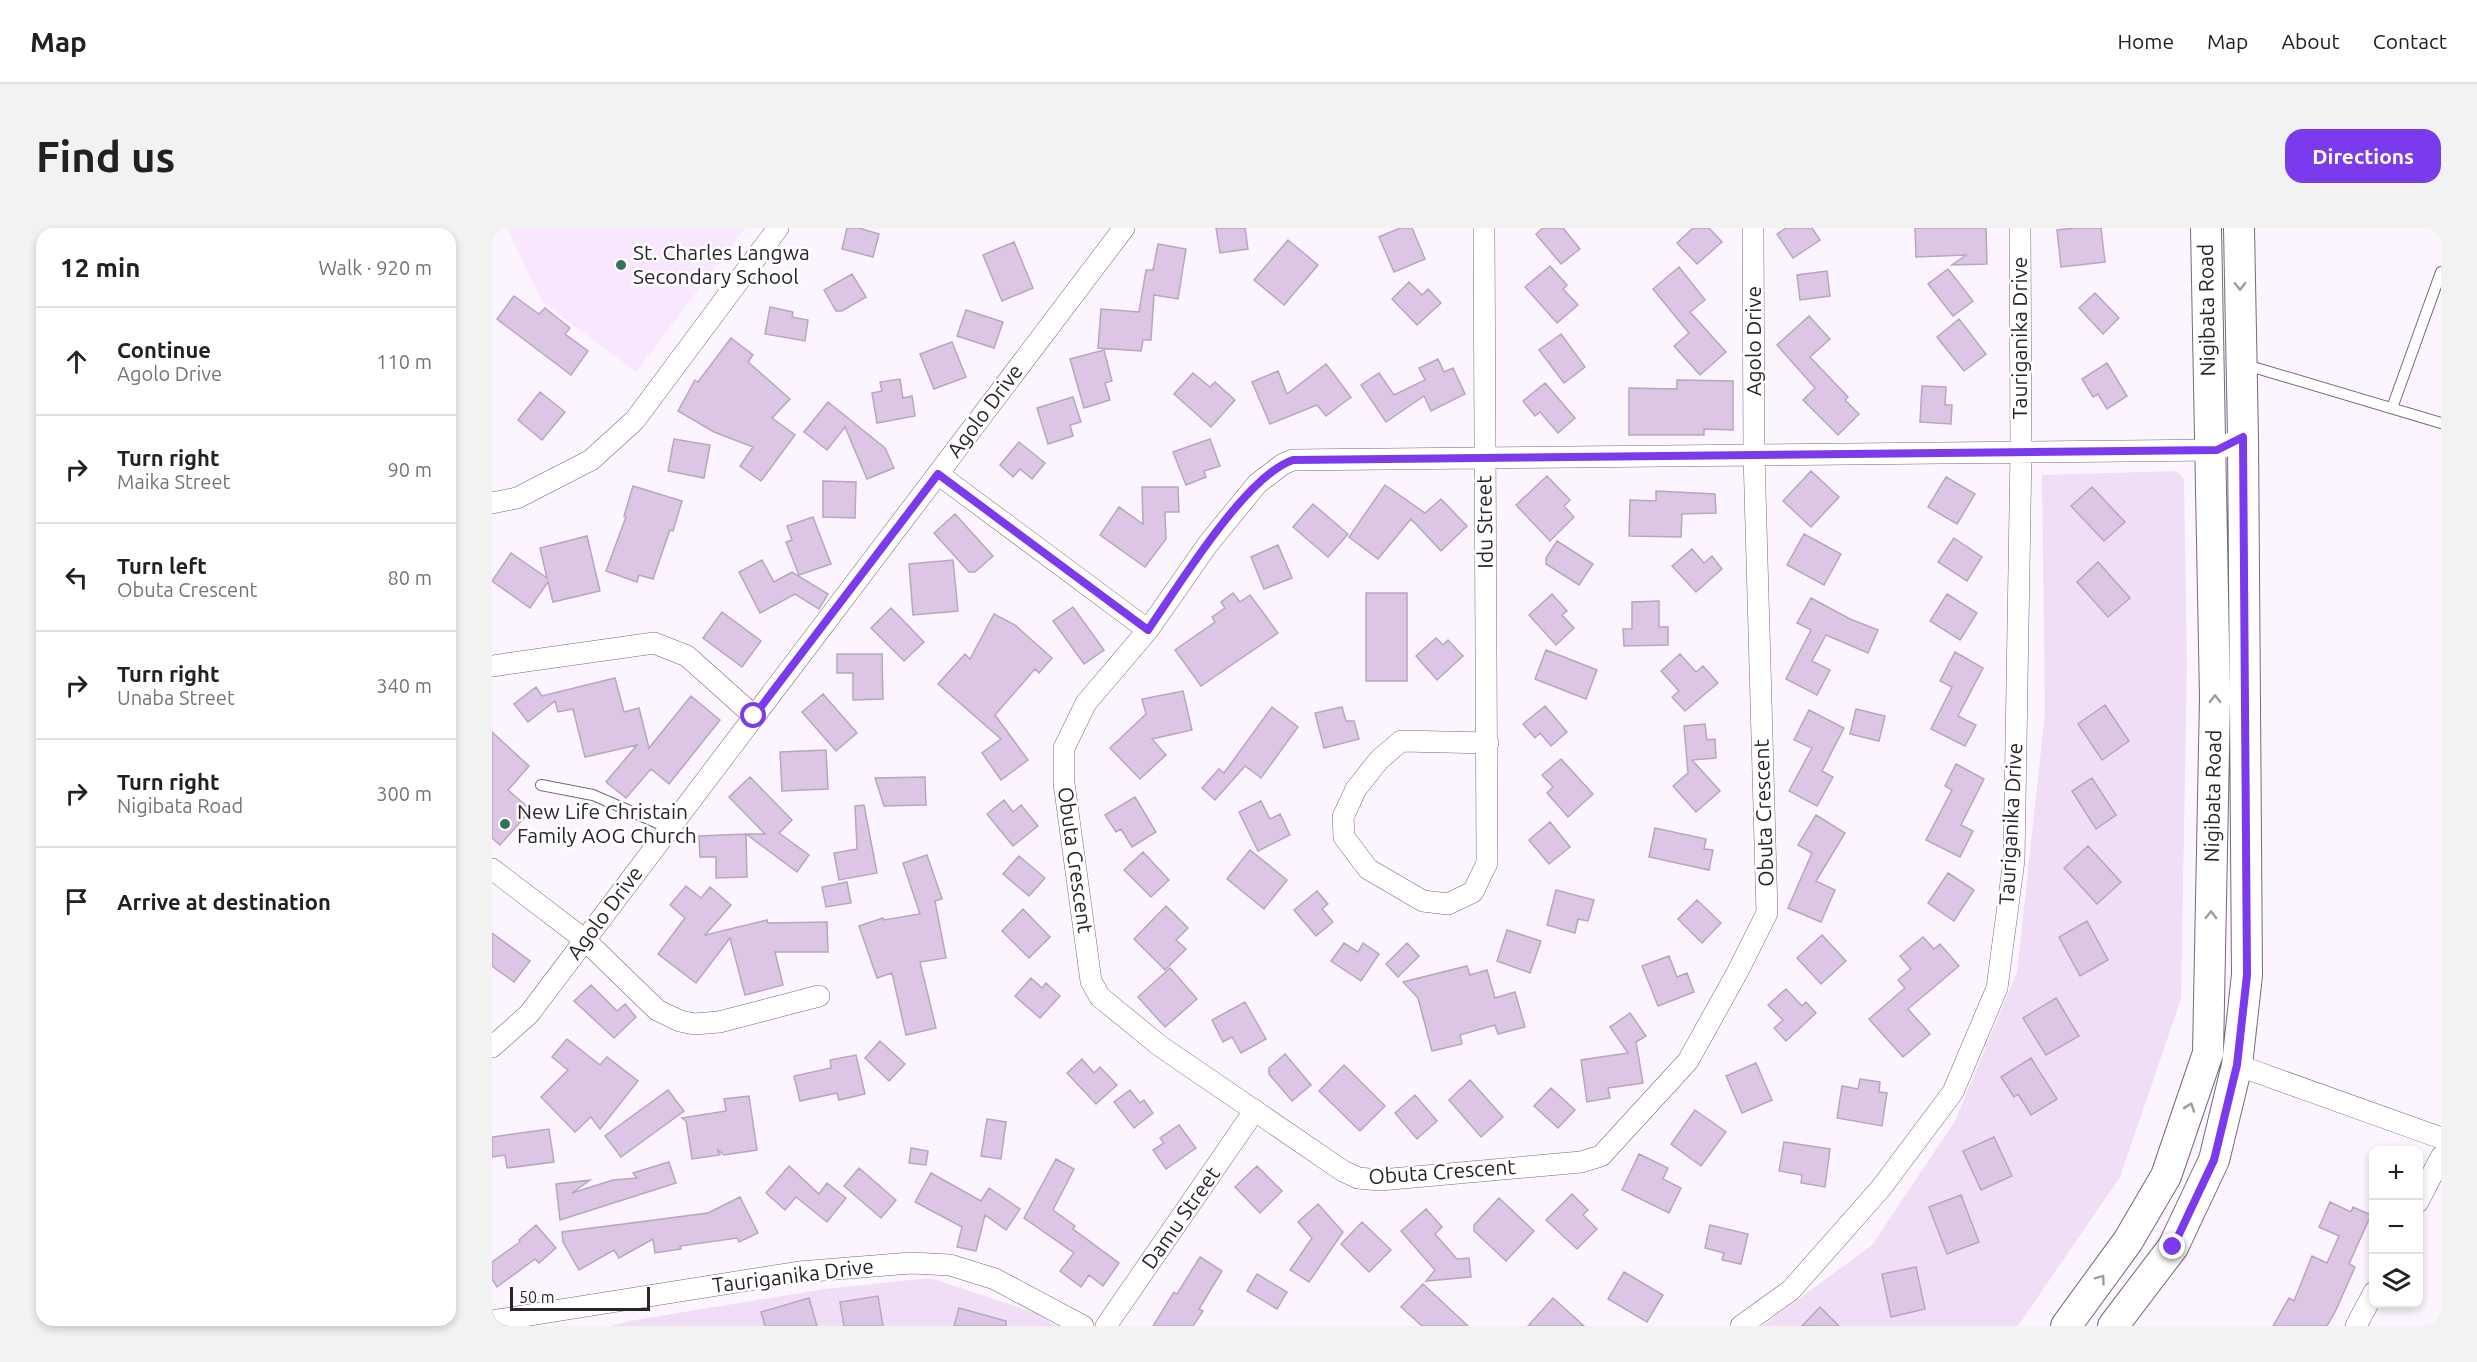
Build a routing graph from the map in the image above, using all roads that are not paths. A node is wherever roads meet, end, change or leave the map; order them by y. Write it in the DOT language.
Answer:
graph roads {
  1 [pos="778,228"];
  2 [pos="1124,228"];
  3 [pos="1484,228"];
  4 [pos="1753,228"];
  5 [pos="2020,228"];
  6 [pos="2206,228"];
  7 [pos="2239,228"];
  8 [pos="2441,272"];
  9 [pos="2240,363"];
  10 [pos="2392,408"];
  11 [pos="2441,423"];
  12 [pos="2243,437"];
  13 [pos="2209,449"];
  14 [pos="2021,451"];
  15 [pos="1754,454"];
  16 [pos="1484,458"];
  17 [pos="938,474"];
  18 [pos="492,503"];
  19 [pos="1148,630"];
  20 [pos="492,666"];
  21 [pos="754,716"];
  22 [pos="1488,743"];
  23 [pos="541,785"];
  24 [pos="669,828"];
  25 [pos="492,869"];
  26 [pos="585,940"];
  27 [pos="819,996"];
  28 [pos="492,1047"];
  29 [pos="2237,1065"];
  30 [pos="1255,1110"];
  31 [pos="2441,1138"];
  32 [pos="2441,1157"];
  33 [pos="2419,1200"];
  34 [pos="2369,1300"];
  35 [pos="502,1322"];
  36 [pos="1083,1326"];
  37 [pos="1106,1326"];
  38 [pos="1741,1326"];
  39 [pos="2066,1326"];
  40 [pos="2113,1326"];
  41 [pos="2356,1326"];
  1 -- 18 [label="street"];
  2 -- 17 [label="street, Agolo Drive"];
  3 -- 16 [label="street, Idu Street"];
  4 -- 15 [label="street, Agolo Drive"];
  5 -- 14 [label="street, Tauriganika Drive"];
  6 -- 13 [label="street, Nigibata Road"];
  7 -- 9 [label="street, Nigibata Road, one-way"];
  8 -- 10 [label="lane"];
  9 -- 10 [label="lane"];
  9 -- 12 [label="street, Nigibata Road"];
  10 -- 11 [label="lane"];
  12 -- 13 [label="street"];
  12 -- 29 [label="street, Nigibata Road"];
  13 -- 14 [label="street"];
  39 -- 13 [label="street, Nigibata Road, one-way"];
  14 -- 15 [label="street"];
  14 -- 38 [label="street, Tauriganika Drive"];
  15 -- 16 [label="street"];
  15 -- 30 [label="street, Obuta Crescent"];
  16 -- 19 [label="street, Obuta Crescent"];
  16 -- 22 [label="street, Idu Street"];
  17 -- 19 [label="street"];
  17 -- 21 [label="street, Agolo Drive"];
  19 -- 30 [label="street, Obuta Crescent"];
  20 -- 21 [label="street"];
  21 -- 24 [label="street, Agolo Drive"];
  22 -- 22 [label="street"];
  23 -- 24 [label="lane"];
  24 -- 26 [label="street, Agolo Drive"];
  25 -- 26 [label="street"];
  26 -- 27 [label="street"];
  26 -- 28 [label="street, Agolo Drive"];
  29 -- 31 [label="street"];
  29 -- 40 [label="street, Nigibata Road"];
  30 -- 37 [label="street, Damu Street"];
  32 -- 33 [label="street"];
  34 -- 41 [label="street"];
  35 -- 36 [label="street, Tauriganika Drive"];
}
